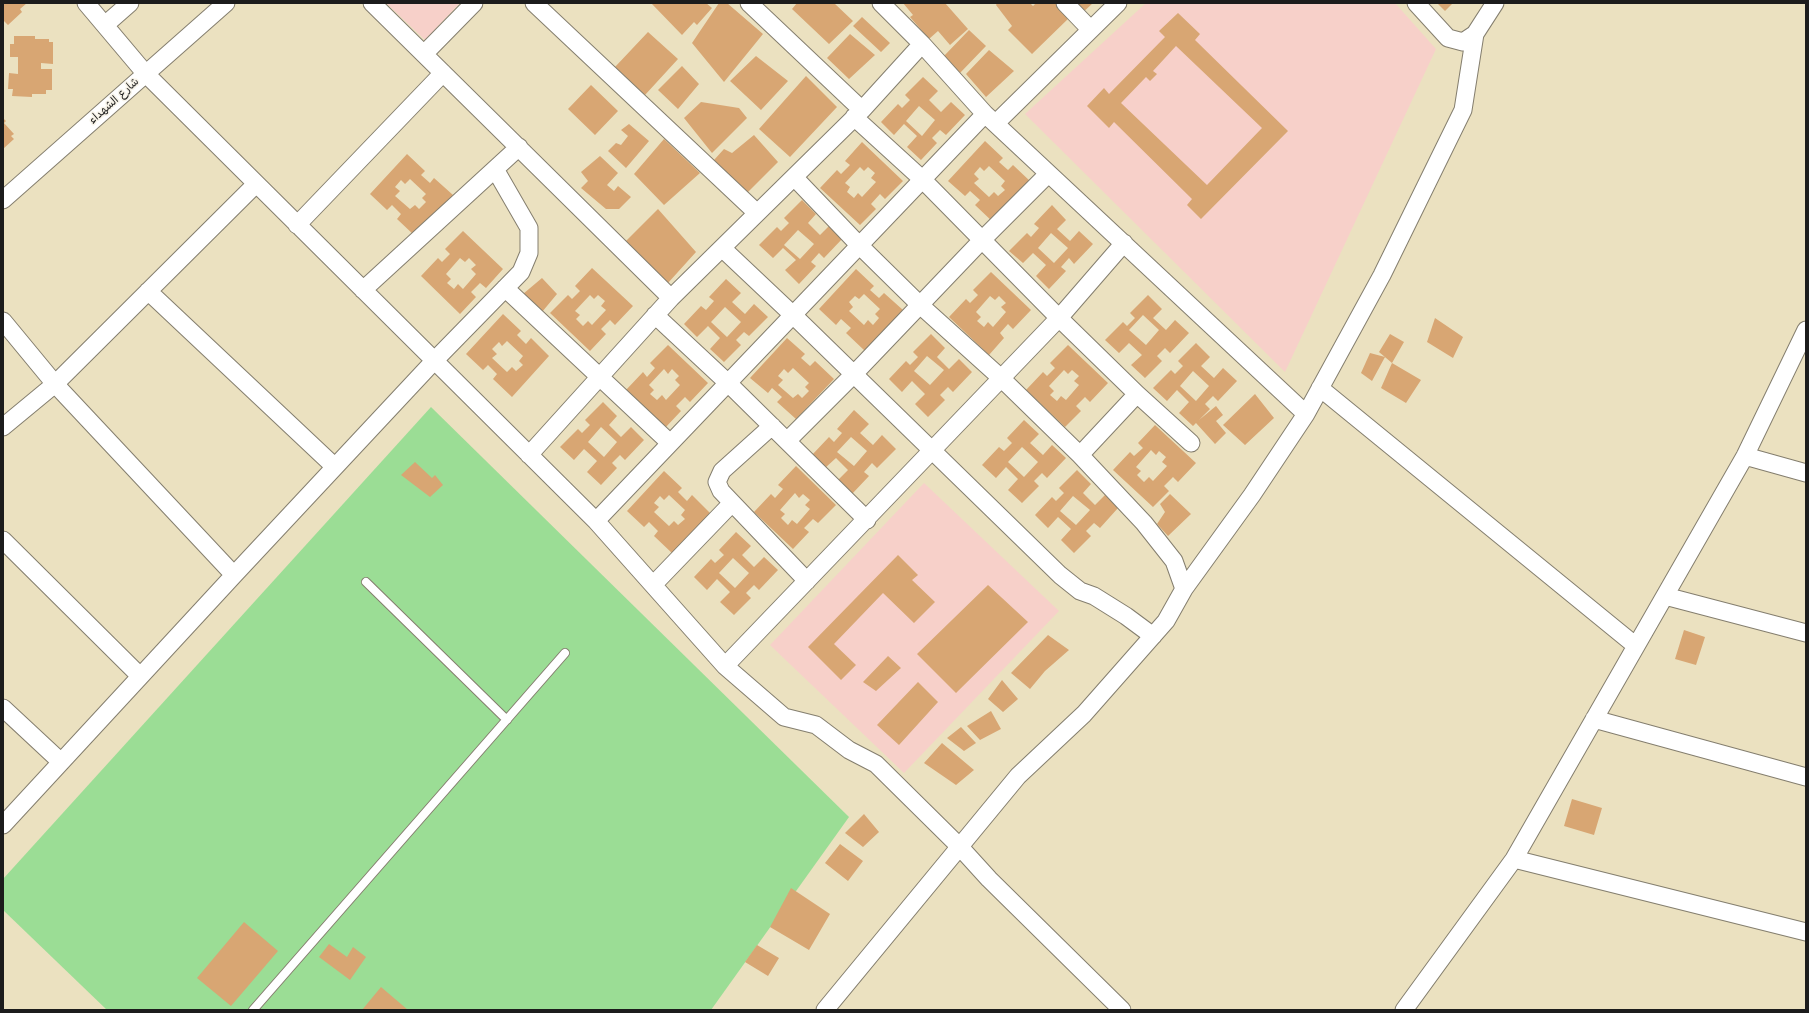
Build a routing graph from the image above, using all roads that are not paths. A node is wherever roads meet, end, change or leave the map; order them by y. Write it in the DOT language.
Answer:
graph roads {
  1 [pos="86,3"];
  2 [pos="130,3"];
  3 [pos="226,3"];
  4 [pos="372,3"];
  5 [pos="474,3"];
  6 [pos="534,3"];
  7 [pos="749,3"];
  8 [pos="881,3"];
  9 [pos="1065,3"];
  10 [pos="1118,3"];
  11 [pos="1416,3"];
  12 [pos="1495,3"];
  13 [pos="105,26"];
  14 [pos="1090,29"];
  15 [pos="1475,34"];
  16 [pos="922,44"];
  17 [pos="424,54"];
  18 [pos="145,73"];
  19 [pos="443,73"];
  20 [pos="858,114"];
  21 [pos="990,119"];
  22 [pos="519,147"];
  23 [pos="495,169"];
  24 [pos="1048,174"];
  25 [pos="794,177"];
  26 [pos="922,179"];
  27 [pos="256,184"];
  28 [pos="3,200"];
  29 [pos="757,213"];
  30 [pos="298,225"];
  31 [pos="982,240"];
  32 [pos="1124,243"];
  33 [pos="859,245"];
  34 [pos="722,248"];
  35 [pos="505,288"];
  36 [pos="363,290"];
  37 [pos="148,291"];
  38 [pos="671,298"];
  39 [pos="920,304"];
  40 [pos="793,314"];
  41 [pos="655,315"];
  42 [pos="1059,318"];
  43 [pos="3,321"];
  44 [pos="1806,330"];
  45 [pos="434,361"];
  46 [pos="854,374"];
  47 [pos="599,378"];
  48 [pos="1001,378"];
  49 [pos="728,383"];
  50 [pos="56,384"];
  51 [pos="1320,388"];
  52 [pos="1137,394"];
  53 [pos="1306,414"];
  54 [pos="772,426"];
  55 [pos="3,427"];
  56 [pos="787,441"];
  57 [pos="670,443"];
  58 [pos="1191,443"];
  59 [pos="932,451"];
  60 [pos="529,455"];
  61 [pos="1080,455"];
  62 [pos="1745,456"];
  63 [pos="335,467"];
  64 [pos="1806,473"];
  65 [pos="732,503"];
  66 [pos="867,520"];
  67 [pos="596,521"];
  68 [pos="3,540"];
  69 [pos="234,575"];
  70 [pos="807,581"];
  71 [pos="366,582"];
  72 [pos="653,585"];
  73 [pos="1184,589"];
  74 [pos="1665,596"];
  75 [pos="1806,633"];
  76 [pos="1153,636"];
  77 [pos="1636,646"];
  78 [pos="565,653"];
  79 [pos="725,666"];
  80 [pos="140,676"];
  81 [pos="3,708"];
  82 [pos="1594,719"];
  83 [pos="507,720"];
  84 [pos="61,762"];
  85 [pos="1806,776"];
  86 [pos="3,825"];
  87 [pos="959,846"];
  88 [pos="1514,859"];
  89 [pos="1806,932"];
  90 [pos="253,1010"];
  91 [pos="826,1010"];
  92 [pos="1122,1010"];
  93 [pos="1404,1010"];
  1 -- 13 [label="street"];
  2 -- 13 [label="street"];
  3 -- 18 [label="street, شارع الشهداء"];
  4 -- 17 [label="street"];
  5 -- 17 [label="street"];
  6 -- 29 [label="street"];
  7 -- 20 [label="street"];
  8 -- 16 [label="street"];
  9 -- 14 [label="street"];
  10 -- 14 [label="street"];
  11 -- 15 [label="street"];
  12 -- 15 [label="street"];
  13 -- 18 [label="street"];
  14 -- 21 [label="street"];
  15 -- 51 [label="street"];
  16 -- 20 [label="street"];
  16 -- 21 [label="street"];
  17 -- 19 [label="street"];
  18 -- 27 [label="street"];
  18 -- 28 [label="street, شارع الشهداء"];
  19 -- 22 [label="street"];
  19 -- 30 [label="street"];
  20 -- 25 [label="street"];
  20 -- 26 [label="street"];
  21 -- 24 [label="street"];
  21 -- 26 [label="street"];
  22 -- 23 [label="street"];
  22 -- 38 [label="street"];
  23 -- 35 [label="street"];
  23 -- 36 [label="street"];
  24 -- 31 [label="street"];
  24 -- 32 [label="street"];
  25 -- 29 [label="street"];
  25 -- 33 [label="street"];
  26 -- 31 [label="street"];
  26 -- 33 [label="street"];
  27 -- 30 [label="street"];
  27 -- 37 [label="street"];
  29 -- 34 [label="street"];
  30 -- 36 [label="street"];
  31 -- 39 [label="street"];
  31 -- 42 [label="street"];
  32 -- 42 [label="street"];
  32 -- 53 [label="street"];
  33 -- 39 [label="street"];
  33 -- 40 [label="street"];
  34 -- 38 [label="street"];
  34 -- 40 [label="street"];
  35 -- 45 [label="street"];
  35 -- 47 [label="street"];
  36 -- 45 [label="street"];
  37 -- 50 [label="street"];
  37 -- 63 [label="street"];
  38 -- 41 [label="street"];
  39 -- 46 [label="street"];
  39 -- 48 [label="street"];
  40 -- 46 [label="street"];
  40 -- 49 [label="street"];
  41 -- 47 [label="street"];
  41 -- 49 [label="street"];
  42 -- 48 [label="street"];
  42 -- 52 [label="street"];
  43 -- 50 [label="street"];
  44 -- 62 [label="street"];
  45 -- 60 [label="street"];
  45 -- 63 [label="street"];
  46 -- 56 [label="street"];
  46 -- 59 [label="street"];
  47 -- 57 [label="street"];
  47 -- 60 [label="street"];
  48 -- 59 [label="street"];
  48 -- 61 [label="street"];
  49 -- 54 [label="street"];
  49 -- 57 [label="street"];
  50 -- 55 [label="street"];
  50 -- 69 [label="street"];
  51 -- 53 [label="street"];
  51 -- 77 [label="street"];
  52 -- 58 [label="street"];
  52 -- 61 [label="street"];
  53 -- 73 [label="street"];
  54 -- 56 [label="street"];
  54 -- 65 [label="street"];
  56 -- 66 [label="street"];
  57 -- 67 [label="street"];
  59 -- 66 [label="street"];
  59 -- 76 [label="street"];
  60 -- 67 [label="street"];
  61 -- 73 [label="street"];
  62 -- 64 [label="street"];
  62 -- 74 [label="street"];
  63 -- 69 [label="street"];
  65 -- 70 [label="street"];
  65 -- 72 [label="street"];
  66 -- 70 [label="street"];
  67 -- 72 [label="street"];
  68 -- 80 [label="street"];
  69 -- 80 [label="street"];
  70 -- 79 [label="street"];
  71 -- 83 [label="lane"];
  72 -- 79 [label="street"];
  73 -- 76 [label="street"];
  74 -- 75 [label="street"];
  74 -- 77 [label="street"];
  76 -- 87 [label="street"];
  77 -- 82 [label="street"];
  78 -- 83 [label="lane"];
  79 -- 87 [label="street"];
  80 -- 84 [label="street"];
  81 -- 84 [label="street"];
  82 -- 85 [label="street"];
  82 -- 88 [label="street"];
  83 -- 90 [label="lane"];
  84 -- 86 [label="street"];
  87 -- 91 [label="street"];
  87 -- 92 [label="street"];
  88 -- 89 [label="street"];
  88 -- 93 [label="street"];
}
